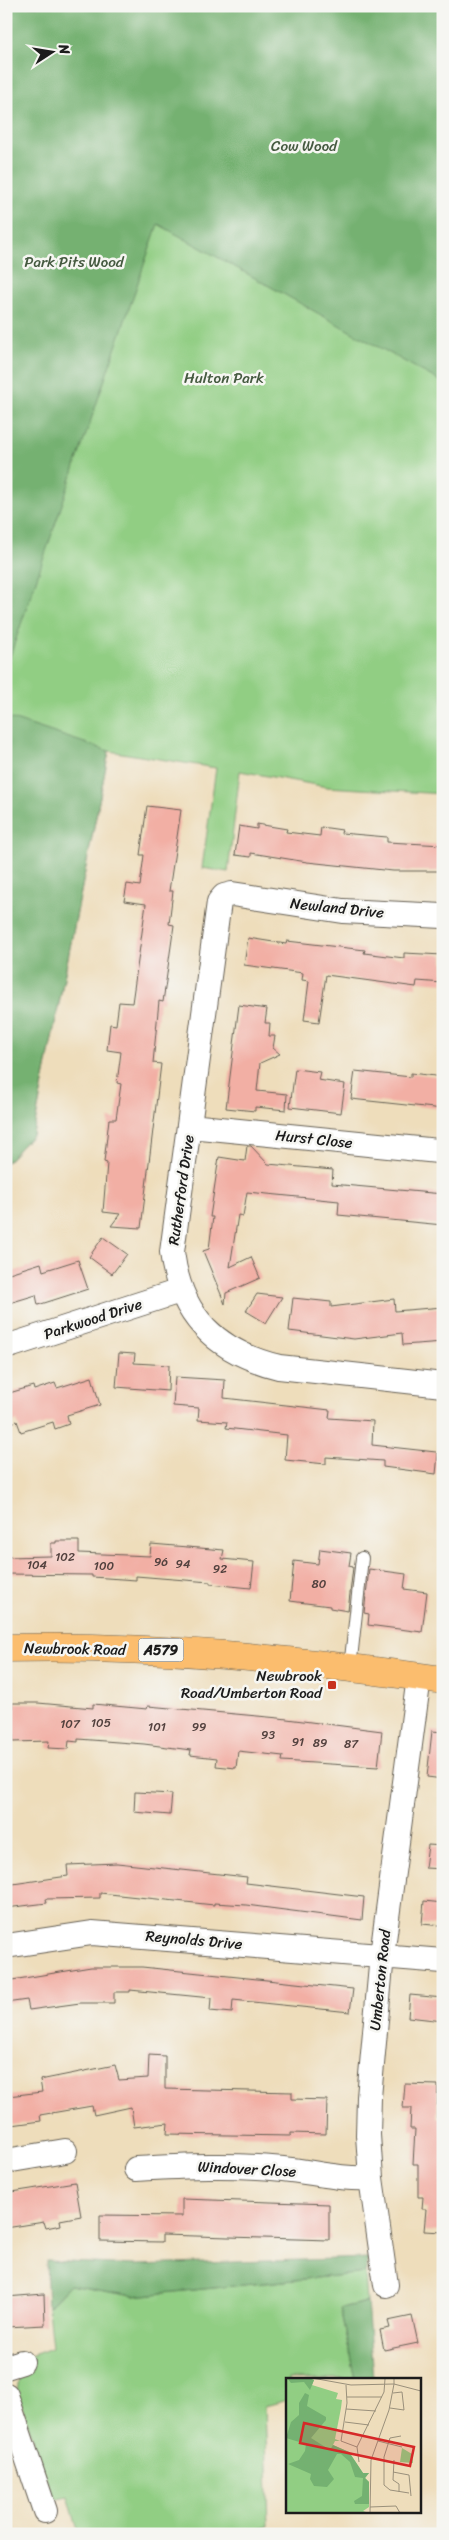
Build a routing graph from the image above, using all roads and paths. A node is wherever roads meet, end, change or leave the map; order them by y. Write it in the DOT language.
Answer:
graph roads {
  1 [pos="232,894"];
  2 [pos="443,916"];
  3 [pos="190,1126"];
  4 [pos="438,1152"];
  5 [pos="180,1291"];
  6 [pos="6,1347"];
  7 [pos="443,1385"];
  8 [pos="362,1558"];
  9 [pos="6,1648"];
  10 [pos="350,1668"];
  11 [pos="431,1678"];
  12 [pos="6,1946"];
  13 [pos="382,1956"];
  14 [pos="443,1961"];
  15 [pos="65,2151"];
  16 [pos="6,2160"];
  17 [pos="147,2175"];
  18 [pos="371,2178"];
  19 [pos="386,2285"];
  20 [pos="6,2395"];
  21 [pos="45,2511"];
  1 -- 2 [label="street, Newland Drive"];
  1 -- 3 [label="street, Rutherford Drive"];
  3 -- 4 [label="street, Hurst Close"];
  3 -- 5 [label="street, Rutherford Drive"];
  5 -- 6 [label="street, Parkwood Drive"];
  5 -- 7 [label="street, Rutherford Drive"];
  8 -- 10 [label="lane"];
  9 -- 10 [label="highway, Newbrook Road / A579"];
  10 -- 11 [label="highway, Newbrook Road / A579"];
  11 -- 13 [label="street, Umberton Road"];
  12 -- 13 [label="street, Reynolds Drive"];
  13 -- 14 [label="street, Reynolds Drive"];
  13 -- 18 [label="street, Umberton Road"];
  15 -- 16 [label="street"];
  17 -- 18 [label="street, Windover Close"];
  18 -- 19 [label="street, Umberton Road"];
  20 -- 21 [label="street"];
}
